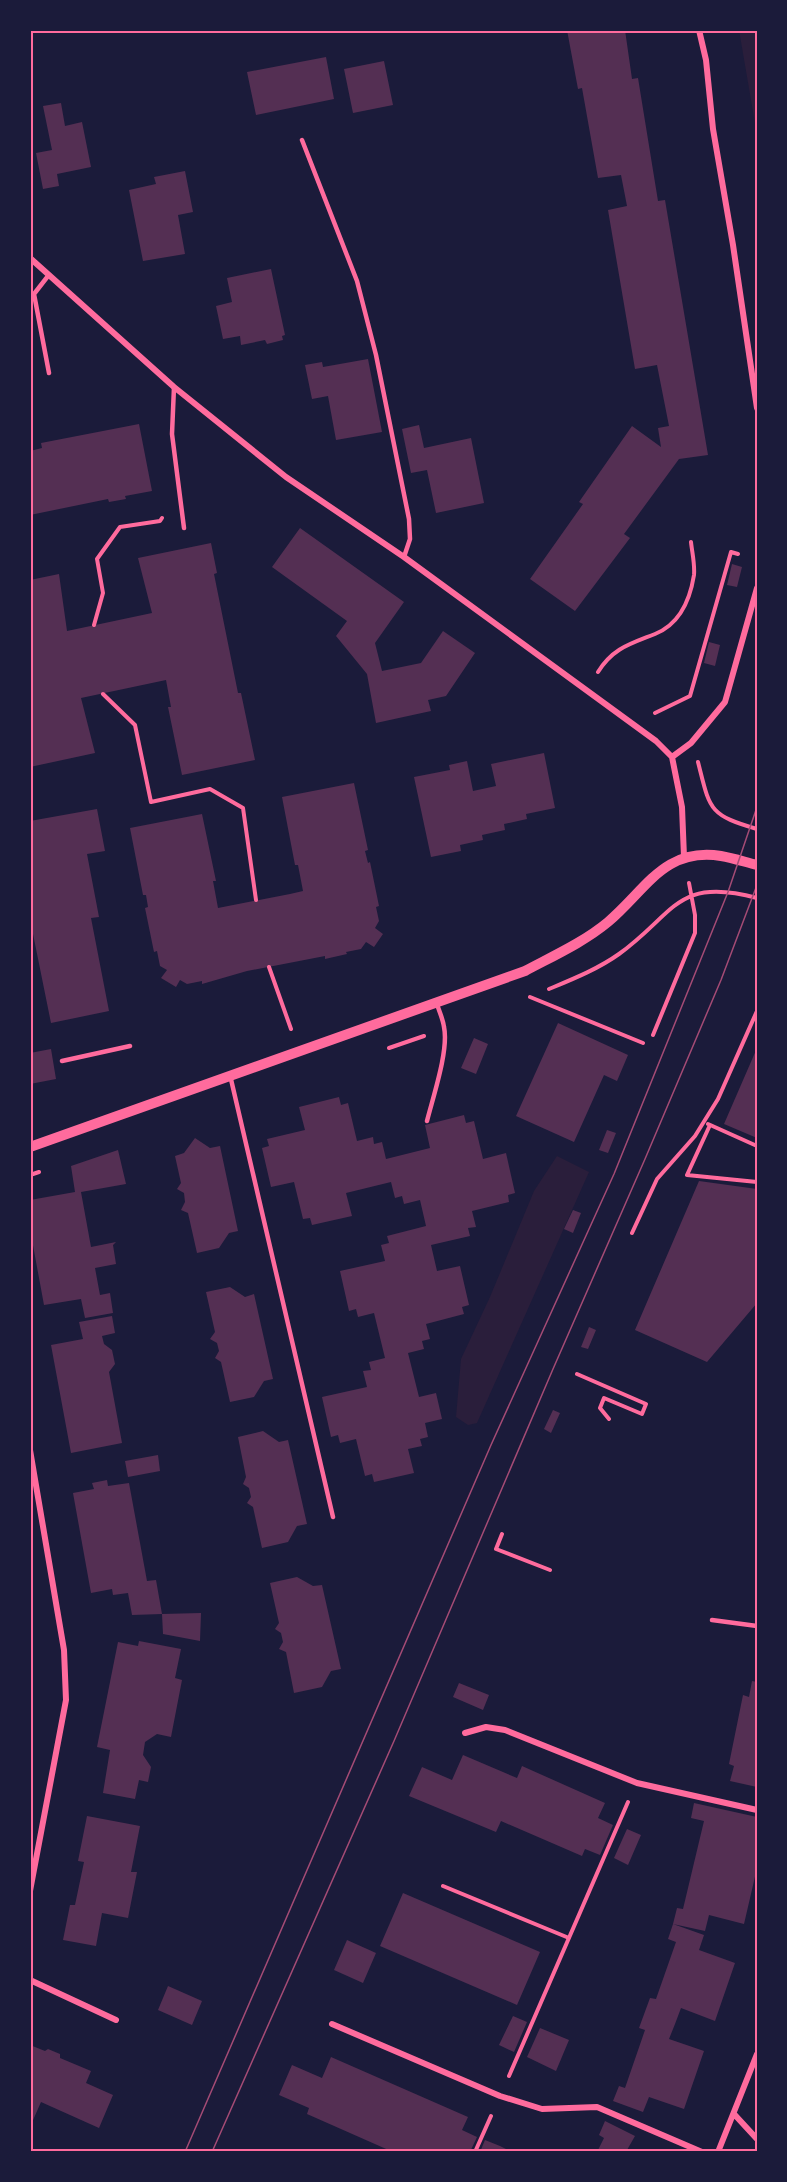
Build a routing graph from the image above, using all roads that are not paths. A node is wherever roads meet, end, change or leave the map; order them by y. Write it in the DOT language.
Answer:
graph roads {
  1 [pos="699,30"];
  2 [pos="302,140"];
  3 [pos="30,258"];
  4 [pos="48,276"];
  5 [pos="50,373"];
  6 [pos="174,387"];
  7 [pos="757,408"];
  8 [pos="184,528"];
  9 [pos="404,558"];
  10 [pos="757,588"];
  11 [pos="672,757"];
  12 [pos="684,857"];
  13 [pos="757,865"];
  14 [pos="437,1004"];
  15 [pos="130,1046"];
  16 [pos="62,1061"];
  17 [pos="230,1075"];
  18 [pos="427,1121"];
  19 [pos="30,1146"];
  20 [pos="30,1450"];
  21 [pos="333,1517"];
  22 [pos="712,1620"];
  23 [pos="757,1626"];
  24 [pos="465,1733"];
  25 [pos="757,1810"];
  26 [pos="30,1891"];
  27 [pos="30,1980"];
  28 [pos="116,2020"];
  29 [pos="332,2024"];
  30 [pos="757,2054"];
  31 [pos="734,2114"];
  32 [pos="757,2139"];
  33 [pos="702,2152"];
  34 [pos="718,2152"];
  1 -- 7 [label="street"];
  2 -- 9 [label="lane"];
  3 -- 4 [label="street"];
  4 -- 5 [label="lane"];
  4 -- 6 [label="street"];
  6 -- 8 [label="lane"];
  6 -- 9 [label="street"];
  9 -- 11 [label="street"];
  10 -- 11 [label="street"];
  11 -- 12 [label="street"];
  12 -- 13 [label="street"];
  12 -- 14 [label="street"];
  14 -- 17 [label="street"];
  14 -- 18 [label="lane"];
  15 -- 16 [label="lane"];
  17 -- 19 [label="street"];
  17 -- 21 [label="lane"];
  20 -- 26 [label="street"];
  22 -- 23 [label="lane"];
  24 -- 25 [label="street"];
  27 -- 28 [label="street"];
  29 -- 33 [label="street"];
  30 -- 31 [label="street"];
  31 -- 32 [label="street"];
  31 -- 34 [label="street"];
}
